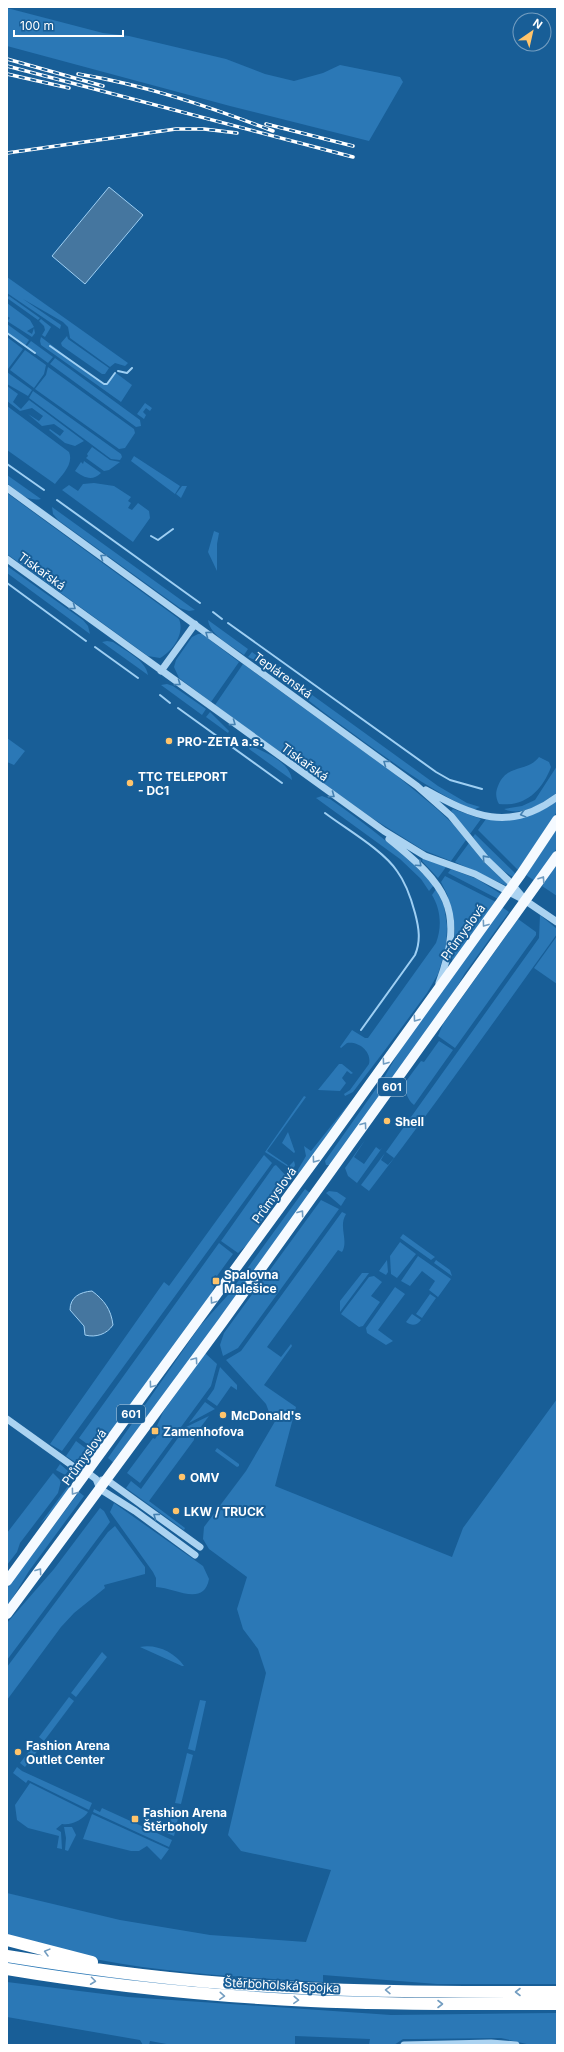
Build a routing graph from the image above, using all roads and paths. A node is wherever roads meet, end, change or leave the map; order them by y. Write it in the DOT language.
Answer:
graph roads {
  1 [pos="7,488"];
  2 [pos="7,559"];
  3 [pos="195,624"];
  4 [pos="161,671"];
  5 [pos="417,786"];
  6 [pos="557,797"];
  7 [pos="356,812"];
  8 [pos="557,820"];
  9 [pos="557,856"];
  10 [pos="511,889"];
  11 [pos="526,900"];
  12 [pos="557,922"];
  13 [pos="436,992"];
  14 [pos="7,1419"];
  15 [pos="95,1480"];
  16 [pos="107,1480"];
  17 [pos="200,1547"];
  18 [pos="195,1555"];
  19 [pos="7,1581"];
  20 [pos="7,1614"];
  21 [pos="7,1940"];
  22 [pos="7,1956"];
  23 [pos="7,1968"];
  24 [pos="7,1974"];
  25 [pos="54,1976"];
  26 [pos="167,1978"];
  27 [pos="557,1992"];
  28 [pos="557,2005"];
  29 [pos="404,2045"];
  30 [pos="516,2045"];
  3 -- 1 [label="street, Teplárenská, one-way"];
  2 -- 4 [label="street, Tiskařská, one-way"];
  3 -- 4 [label="street"];
  5 -- 3 [label="street, Teplárenská, one-way"];
  4 -- 7 [label="street, Tiskařská, one-way"];
  6 -- 5 [label="street, one-way"];
  10 -- 5 [label="street, Teplárenská, one-way"];
  7 -- 10 [label="street, Tiskařská"];
  7 -- 13 [label="street, one-way"];
  8 -- 10 [label="main road, Průmyslová / 601"];
  11 -- 9 [label="main road, Průmyslová / 601, one-way"];
  10 -- 11 [label="street, Teplárenská"];
  10 -- 13 [label="main road, Průmyslová / 601, one-way"];
  11 -- 12 [label="street, Teplárenská"];
  16 -- 11 [label="main road, Průmyslová / 601, one-way"];
  13 -- 15 [label="main road, Průmyslová / 601, one-way"];
  14 -- 15 [label="street"];
  15 -- 16 [label="main road, Průmyslová / 601"];
  15 -- 18 [label="street"];
  15 -- 19 [label="main road, Průmyslová / 601, one-way"];
  20 -- 15 [label="main road, Průmyslová / 601, one-way"];
  17 -- 16 [label="street, one-way"];
  26 -- 21 [label="highway, one-way"];
  22 -- 26 [label="highway, Štěrboholská spojka"];
  23 -- 25 [label="highway, Štěrboholská spojka"];
  24 -- 25 [label="highway"];
  25 -- 28 [label="highway, Štěrboholská spojka, one-way"];
  27 -- 26 [label="highway, Štěrboholská spojka, one-way"];
  29 -- 30 [label="street"];
}
